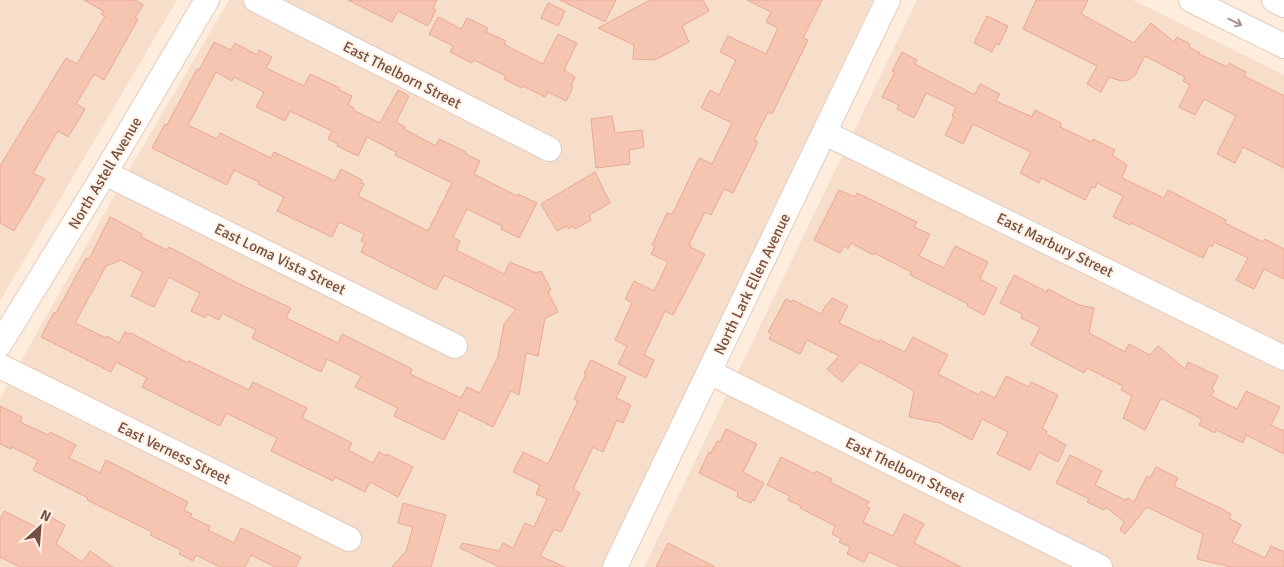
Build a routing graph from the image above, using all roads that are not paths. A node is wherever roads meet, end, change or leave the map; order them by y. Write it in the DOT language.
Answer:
graph roads {
  1 [pos="207,0"];
  2 [pos="256,0"];
  3 [pos="888,0"];
  4 [pos="1191,0"];
  5 [pos="1274,0"];
  6 [pos="1284,5"];
  7 [pos="1284,46"];
  8 [pos="825,133"];
  9 [pos="548,149"];
  10 [pos="105,173"];
  11 [pos="0,344"];
  12 [pos="455,346"];
  13 [pos="1284,358"];
  14 [pos="0,366"];
  15 [pos="709,372"];
  16 [pos="349,539"];
  17 [pos="615,567"];
  18 [pos="1100,567"];
  1 -- 10 [label="street, North Astell Avenue"];
  2 -- 9 [label="street, East Thelborn Street"];
  3 -- 8 [label="street, North Lark Ellen Avenue"];
  4 -- 7 [label="street, one-way"];
  5 -- 6 [label="street"];
  8 -- 13 [label="street, East Marbury Street"];
  8 -- 15 [label="street, North Lark Ellen Avenue"];
  10 -- 11 [label="street, North Astell Avenue"];
  10 -- 12 [label="street, East Loma Vista Street"];
  14 -- 16 [label="street, East Verness Street"];
  15 -- 17 [label="street, North Lark Ellen Avenue"];
  15 -- 18 [label="street, East Thelborn Street"];
}
